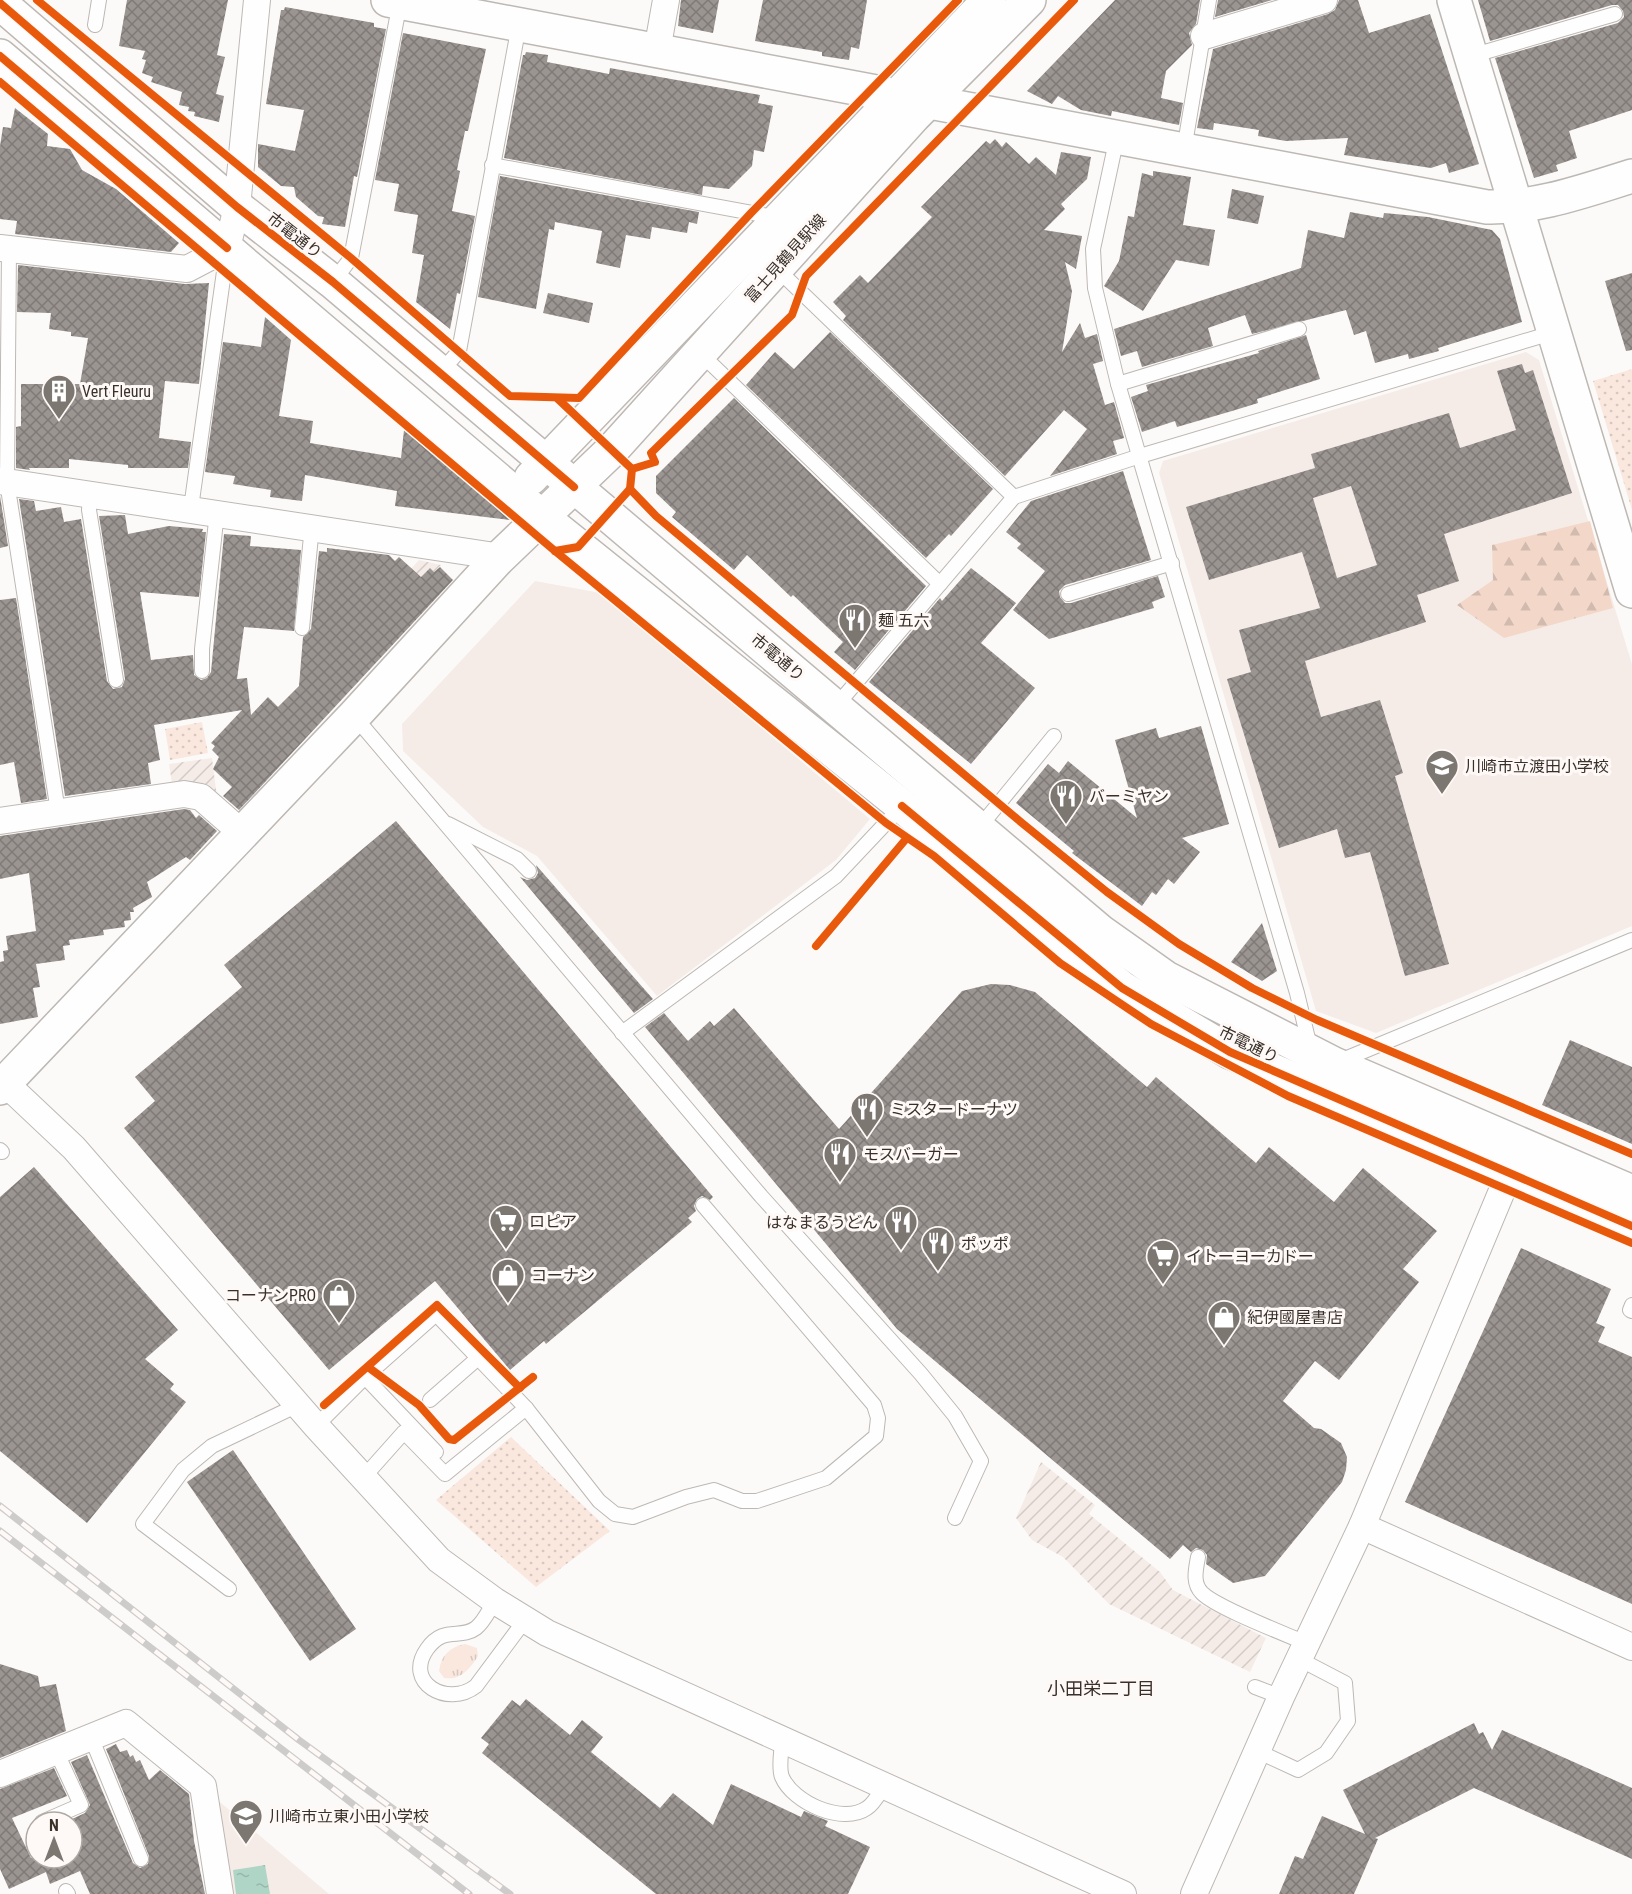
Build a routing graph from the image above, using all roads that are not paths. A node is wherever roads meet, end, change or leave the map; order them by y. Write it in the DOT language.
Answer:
graph roads {
  1 [pos="99,0"];
  2 [pos="257,0"];
  3 [pos="666,0"];
  4 [pos="989,0"];
  5 [pos="1029,0"];
  6 [pos="1209,0"];
  7 [pos="1324,0"];
  8 [pos="1454,0"];
  9 [pos="394,1"];
  10 [pos="0,3"];
  11 [pos="444,5"];
  12 [pos="1615,14"];
  13 [pos="95,25"];
  14 [pos="519,25"];
  15 [pos="1204,36"];
  16 [pos="657,51"];
  17 [pos="0,56"];
  18 [pos="1471,56"];
  19 [pos="894,97"];
  20 [pos="927,103"];
  21 [pos="1117,137"];
  22 [pos="1184,150"];
  23 [pos="492,165"];
  24 [pos="1632,176"];
  25 [pos="237,207"];
  26 [pos="1518,208"];
  27 [pos="778,218"];
  28 [pos="227,248"];
  29 [pos="4,249"];
  30 [pos="776,268"];
  31 [pos="333,282"];
  32 [pos="1299,329"];
  33 [pos="1555,332"];
  34 [pos="700,353"];
  35 [pos="440,373"];
  36 [pos="1118,384"];
  37 [pos="1140,456"];
  38 [pos="545,463"];
  39 [pos="3,481"];
  40 [pos="573,487"];
  41 [pos="515,494"];
  42 [pos="90,495"];
  43 [pos="1014,496"];
  44 [pos="191,508"];
  45 [pos="217,512"];
  46 [pos="542,517"];
  47 [pos="312,526"];
  48 [pos="498,559"];
  49 [pos="1172,563"];
  50 [pos="940,584"];
  51 [pos="1632,591"];
  52 [pos="1068,594"];
  53 [pos="302,628"];
  54 [pos="202,671"];
  55 [pos="116,680"];
  56 [pos="836,706"];
  57 [pos="354,716"];
  58 [pos="1054,736"];
  59 [pos="902,806"];
  60 [pos="58,812"];
  61 [pos="441,820"];
  62 [pos="0,822"];
  63 [pos="978,829"];
  64 [pos="242,833"];
  65 [pos="529,871"];
  66 [pos="1632,940"];
  67 [pos="622,1033"];
  68 [pos="1323,1057"];
  69 [pos="3,1085"];
  70 [pos="1509,1174"];
  71 [pos="1632,1192"];
  72 [pos="703,1205"];
  73 [pos="1632,1226"];
  74 [pos="1632,1305"];
  75 [pos="1632,1311"];
  76 [pos="478,1358"];
  77 [pos="365,1377"];
  78 [pos="430,1400"];
  79 [pos="297,1405"];
  80 [pos="524,1406"];
  81 [pos="316,1426"];
  82 [pos="363,1478"];
  83 [pos="955,1518"];
  84 [pos="1362,1526"];
  85 [pos="1198,1557"];
  86 [pos="229,1590"];
  87 [pos="495,1601"];
  88 [pos="525,1620"];
  89 [pos="1632,1647"];
  90 [pos="1303,1651"];
  91 [pos="1255,1687"];
  92 [pos="1281,1697"];
  93 [pos="91,1737"];
  94 [pos="782,1740"];
  95 [pos="56,1751"];
  96 [pos="1257,1751"];
  97 [pos="0,1774"];
  98 [pos="884,1786"];
  99 [pos="70,1810"];
  100 [pos="141,1859"];
  101 [pos="219,1894"];
  102 [pos="1123,1894"];
  103 [pos="1194,1894"];
  1 -- 13 [label="lane"];
  2 -- 25 [label="street"];
  3 -- 16 [label="street"];
  4 -- 19 [label="street, 富士見鶴見駅線"];
  5 -- 20 [label="street, 富士見鶴見駅線"];
  6 -- 15 [label="lane"];
  7 -- 15 [label="street"];
  8 -- 18 [label="street"];
  9 -- 11 [label="street"];
  9 -- 31 [label="lane"];
  10 -- 25 [label="street, 市電通り"];
  11 -- 14 [label="street"];
  12 -- 18 [label="lane"];
  14 -- 16 [label="street"];
  14 -- 23 [label="lane"];
  15 -- 22 [label="lane"];
  16 -- 19 [label="street"];
  17 -- 28 [label="street, 市電通り"];
  18 -- 26 [label="street"];
  19 -- 20 [label="street"];
  19 -- 27 [label="street, 富士見鶴見駅線"];
  20 -- 21 [label="street"];
  20 -- 30 [label="street, 富士見鶴見駅線"];
  21 -- 22 [label="street"];
  21 -- 36 [label="lane"];
  22 -- 26 [label="street"];
  23 -- 27 [label="lane"];
  23 -- 35 [label="lane"];
  24 -- 26 [label="street"];
  25 -- 28 [label="street"];
  25 -- 31 [label="street, 市電通り"];
  26 -- 33 [label="street"];
  27 -- 38 [label="street, 富士見鶴見駅線"];
  28 -- 29 [label="street"];
  28 -- 41 [label="street, 市電通り"];
  28 -- 44 [label="lane"];
  29 -- 39 [label="lane"];
  30 -- 34 [label="street, 富士見鶴見駅線"];
  30 -- 43 [label="lane"];
  31 -- 35 [label="street, 市電通り"];
  32 -- 36 [label="lane"];
  33 -- 37 [label="lane"];
  33 -- 51 [label="street"];
  34 -- 40 [label="street, 富士見鶴見駅線"];
  34 -- 50 [label="lane"];
  35 -- 38 [label="street, 市電通り"];
  36 -- 37 [label="lane"];
  37 -- 43 [label="lane"];
  37 -- 49 [label="lane"];
  38 -- 40 [label="street, 市電通り"];
  38 -- 41 [label="street, 富士見鶴見駅線"];
  39 -- 42 [label="street"];
  39 -- 60 [label="lane"];
  40 -- 46 [label="street, 富士見鶴見駅線"];
  40 -- 56 [label="street, 市電通り"];
  41 -- 46 [label="street, 市電通り"];
  42 -- 44 [label="street"];
  42 -- 55 [label="lane"];
  43 -- 50 [label="lane"];
  44 -- 45 [label="street"];
  45 -- 47 [label="street"];
  45 -- 54 [label="lane"];
  46 -- 48 [label="street, 富士見鶴見駅線"];
  46 -- 59 [label="street, 市電通り"];
  47 -- 48 [label="street"];
  47 -- 53 [label="lane"];
  48 -- 57 [label="street, 富士見鶴見駅線"];
  49 -- 52 [label="lane"];
  49 -- 68 [label="lane"];
  50 -- 56 [label="lane"];
  56 -- 63 [label="street, 市電通り"];
  57 -- 61 [label="lane"];
  57 -- 64 [label="street, 富士見鶴見駅線"];
  58 -- 63 [label="lane"];
  59 -- 67 [label="lane"];
  59 -- 70 [label="street, 市電通り"];
  60 -- 62 [label="street"];
  60 -- 64 [label="street"];
  61 -- 65 [label="lane"];
  61 -- 67 [label="lane"];
  63 -- 68 [label="street, 市電通り"];
  64 -- 69 [label="street, 富士見鶴見駅線"];
  66 -- 68 [label="lane"];
  67 -- 83 [label="lane"];
  68 -- 71 [label="street, 市電通り"];
  69 -- 79 [label="street"];
  70 -- 73 [label="street, 市電通り"];
  70 -- 84 [label="street"];
  72 -- 80 [label="lane"];
  74 -- 75 [label="lane"];
  76 -- 77 [label="lane"];
  76 -- 78 [label="lane"];
  76 -- 80 [label="lane"];
  77 -- 80 [label="lane"];
  77 -- 81 [label="lane"];
  79 -- 81 [label="street"];
  79 -- 86 [label="lane"];
  80 -- 82 [label="lane"];
  81 -- 82 [label="street"];
  82 -- 87 [label="street"];
  84 -- 89 [label="street"];
  84 -- 90 [label="street"];
  85 -- 90 [label="lane"];
  87 -- 88 [label="street"];
  87 -- 88 [label="lane"];
  88 -- 94 [label="street"];
  90 -- 92 [label="street"];
  90 -- 96 [label="lane"];
  91 -- 92 [label="lane"];
  92 -- 96 [label="street"];
  93 -- 95 [label="street"];
  93 -- 100 [label="lane"];
  93 -- 101 [label="street"];
  94 -- 98 [label="street"];
  94 -- 98 [label="lane"];
  95 -- 97 [label="street"];
  95 -- 99 [label="lane"];
  96 -- 103 [label="street"];
  98 -- 102 [label="street"];
}
